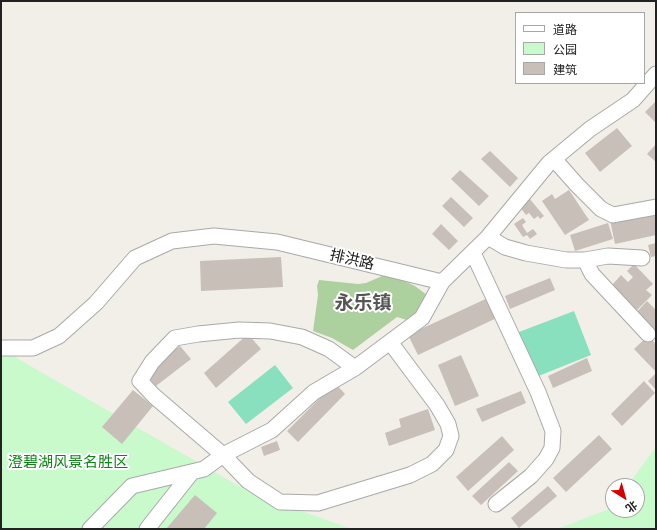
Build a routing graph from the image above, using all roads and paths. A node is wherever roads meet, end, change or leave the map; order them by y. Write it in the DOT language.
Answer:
graph roads {
  1 [pos="656,74"];
  2 [pos="554,159"];
  3 [pos="656,207"];
  4 [pos="488,238"];
  5 [pos="473,252"];
  6 [pos="642,258"];
  7 [pos="585,260"];
  8 [pos="442,282"];
  9 [pos="648,334"];
  10 [pos="390,342"];
  11 [pos="1,348"];
  12 [pos="355,368"];
  13 [pos="223,455"];
  14 [pos="192,472"];
  15 [pos="496,504"];
  16 [pos="90,529"];
  17 [pos="147,529"];
  1 -- 2 [label="street"];
  2 -- 3 [label="street"];
  2 -- 4 [label="street"];
  4 -- 5 [label="street"];
  4 -- 7 [label="street"];
  5 -- 8 [label="street"];
  5 -- 15 [label="street"];
  6 -- 7 [label="street"];
  7 -- 9 [label="street"];
  8 -- 10 [label="street"];
  8 -- 11 [label="street, 排洪路"];
  10 -- 12 [label="street"];
  10 -- 13 [label="street"];
  12 -- 13 [label="street"];
  12 -- 13 [label="street"];
  13 -- 14 [label="street"];
  14 -- 16 [label="street"];
  14 -- 17 [label="street"];
}
